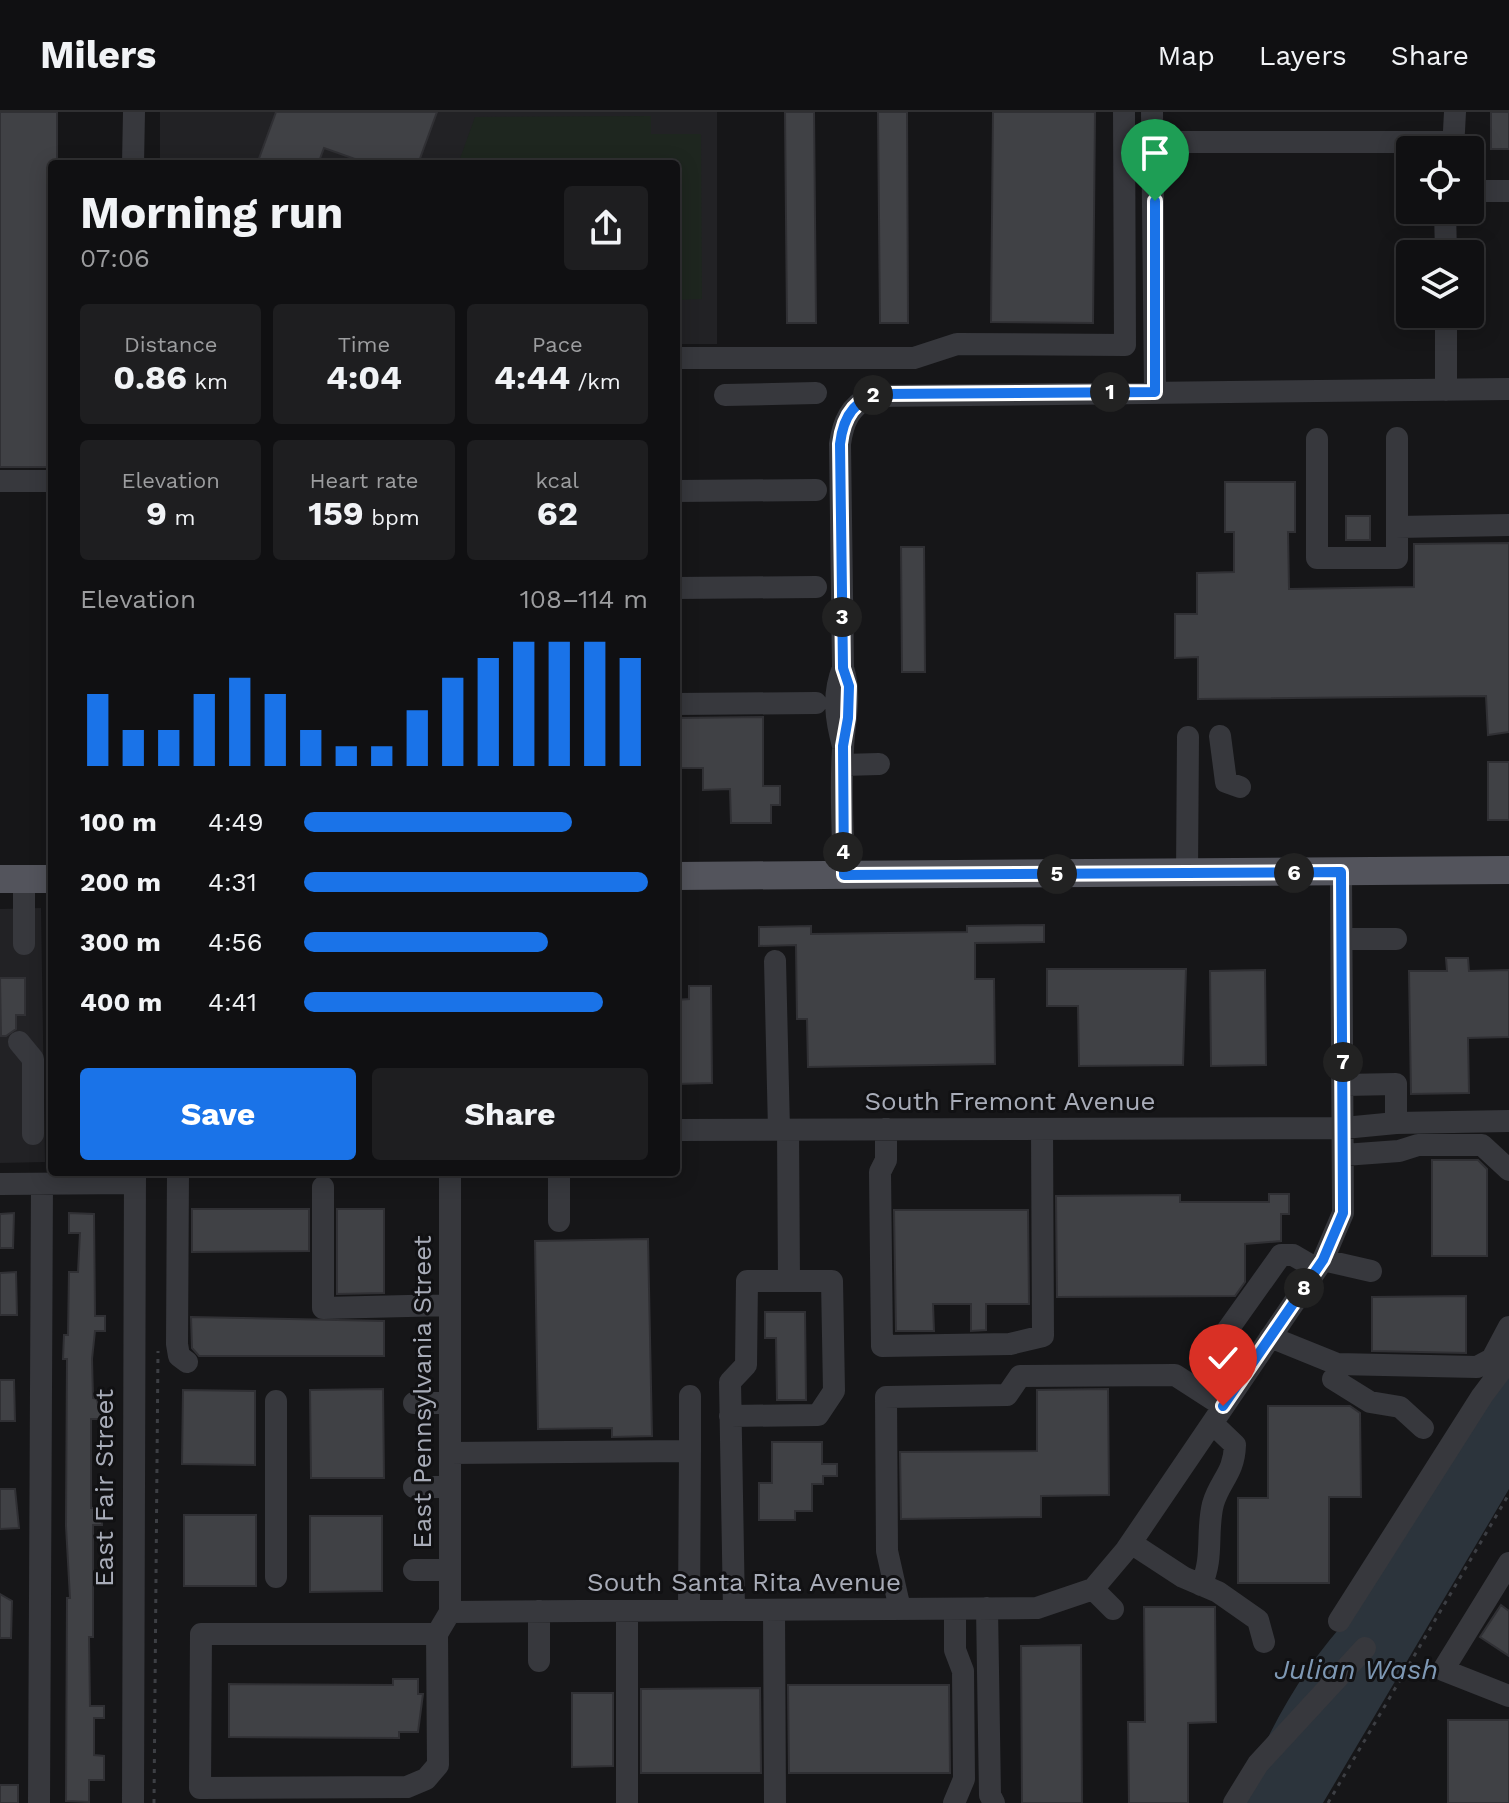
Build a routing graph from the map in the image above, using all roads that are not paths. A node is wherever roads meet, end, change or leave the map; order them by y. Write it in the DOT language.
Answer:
graph roads {
  1 [pos="134,112"];
  2 [pos="1124,112"];
  3 [pos="1152,112"];
  4 [pos="1455,112"];
  5 [pos="1454,136"];
  6 [pos="1155,142"];
  7 [pos="1396,145"];
  8 [pos="133,160"];
  9 [pos="1484,191"];
  10 [pos="1509,191"];
  11 [pos="1446,328"];
  12 [pos="680,358"];
  13 [pos="1509,389"];
  14 [pos="1446,390"];
  15 [pos="1155,392"];
  16 [pos="816,393"];
  17 [pos="725,395"];
  18 [pos="1397,438"];
  19 [pos="1317,439"];
  20 [pos="0,481"];
  21 [pos="48,481"];
  22 [pos="816,490"];
  23 [pos="680,491"];
  24 [pos="1509,525"];
  25 [pos="1397,527"];
  26 [pos="816,587"];
  27 [pos="680,588"];
  28 [pos="816,703"];
  29 [pos="680,704"];
  30 [pos="1220,736"];
  31 [pos="1188,737"];
  32 [pos="843,756"];
  33 [pos="879,764"];
  34 [pos="1240,787"];
  35 [pos="1509,870"];
  36 [pos="1341,872"];
  37 [pos="1187,873"];
  38 [pos="844,875"];
  39 [pos="680,876"];
  40 [pos="12,879"];
  41 [pos="48,879"];
  42 [pos="1342,939"];
  43 [pos="1396,939"];
  44 [pos="24,944"];
  45 [pos="775,961"];
  46 [pos="19,1042"];
  47 [pos="1344,1085"];
  48 [pos="1509,1121"];
  49 [pos="1396,1123"];
  50 [pos="1344,1128"];
  51 [pos="886,1129"];
  52 [pos="1042,1129"];
  53 [pos="680,1130"];
  54 [pos="784,1130"];
  55 [pos="33,1134"];
  56 [pos="1344,1155"];
  57 [pos="1509,1170"];
  58 [pos="178,1176"];
  59 [pos="450,1176"];
  60 [pos="559,1176"];
  61 [pos="135,1178"];
  62 [pos="0,1184"];
  63 [pos="42,1184"];
  64 [pos="323,1187"];
  65 [pos="559,1221"];
  66 [pos="1320,1265"];
  67 [pos="1371,1271"];
  68 [pos="789,1281"];
  69 [pos="450,1305"];
  70 [pos="1509,1327"];
  71 [pos="1270,1337"];
  72 [pos="1256,1358"];
  73 [pos="1509,1360"];
  74 [pos="187,1362"];
  75 [pos="1333,1379"];
  76 [pos="690,1396"];
  77 [pos="276,1401"];
  78 [pos="414,1403"];
  79 [pos="450,1403"];
  80 [pos="1218,1414"];
  81 [pos="730,1416"];
  82 [pos="1423,1428"];
  83 [pos="690,1451"];
  84 [pos="450,1453"];
  85 [pos="414,1487"];
  86 [pos="450,1487"];
  87 [pos="1131,1543"];
  88 [pos="1509,1563"];
  89 [pos="414,1570"];
  90 [pos="450,1570"];
  91 [pos="276,1577"];
  92 [pos="1201,1585"];
  93 [pos="1093,1589"];
  94 [pos="987,1608"];
  95 [pos="900,1609"];
  96 [pos="955,1609"];
  97 [pos="1113,1609"];
  98 [pos="689,1610"];
  99 [pos="734,1610"];
  100 [pos="774,1610"];
  101 [pos="539,1611"];
  102 [pos="627,1611"];
  103 [pos="450,1612"];
  104 [pos="1339,1621"];
  105 [pos="437,1634"];
  106 [pos="1264,1642"];
  107 [pos="1365,1648"];
  108 [pos="539,1661"];
  109 [pos="1509,1696"];
  110 [pos="39,1803"];
  111 [pos="133,1803"];
  112 [pos="627,1803"];
  113 [pos="775,1803"];
  114 [pos="954,1803"];
  115 [pos="994,1803"];
  116 [pos="1234,1803"];
  1 -- 8 [label="street"];
  2 -- 12 [label="street"];
  3 -- 6 [label="street"];
  4 -- 5 [label="street"];
  6 -- 7 [label="street"];
  6 -- 15 [label="street"];
  9 -- 10 [label="street"];
  11 -- 14 [label="street"];
  13 -- 14 [label="street"];
  14 -- 15 [label="street"];
  15 -- 32 [label="street"];
  16 -- 17 [label="street"];
  18 -- 25 [label="street"];
  19 -- 25 [label="street"];
  20 -- 21 [label="street"];
  22 -- 23 [label="street"];
  24 -- 25 [label="street"];
  26 -- 27 [label="street"];
  28 -- 29 [label="street"];
  30 -- 34 [label="street"];
  31 -- 37 [label="street"];
  32 -- 33 [label="street"];
  32 -- 38 [label="street"];
  35 -- 36 [label="main road"];
  36 -- 37 [label="main road"];
  36 -- 42 [label="street"];
  37 -- 38 [label="main road"];
  38 -- 39 [label="main road"];
  40 -- 41 [label="main road"];
  40 -- 44 [label="street"];
  42 -- 43 [label="street"];
  42 -- 47 [label="street"];
  45 -- 54 [label="street"];
  46 -- 55 [label="street"];
  47 -- 49 [label="street"];
  47 -- 50 [label="street"];
  48 -- 49 [label="street, South Fremont Avenue"];
  49 -- 50 [label="street, South Fremont Avenue"];
  50 -- 52 [label="street, South Fremont Avenue"];
  50 -- 56 [label="street"];
  51 -- 52 [label="street, South Fremont Avenue"];
  51 -- 52 [label="street"];
  51 -- 54 [label="street, South Fremont Avenue"];
  53 -- 54 [label="street, South Fremont Avenue"];
  54 -- 68 [label="street"];
  56 -- 57 [label="street"];
  56 -- 66 [label="street"];
  58 -- 74 [label="street"];
  59 -- 69 [label="street, East Pennsylvania Street"];
  60 -- 65 [label="street"];
  61 -- 63 [label="street"];
  61 -- 111 [label="street, East Fair Street"];
  62 -- 63 [label="street"];
  63 -- 110 [label="street"];
  64 -- 69 [label="street"];
  66 -- 67 [label="street"];
  66 -- 71 [label="street"];
  66 -- 72 [label="street"];
  68 -- 81 [label="street"];
  68 -- 81 [label="street"];
  69 -- 79 [label="street, East Pennsylvania Street"];
  70 -- 71 [label="street"];
  71 -- 72 [label="street"];
  72 -- 80 [label="street"];
  73 -- 104 [label="street"];
  75 -- 82 [label="street"];
  76 -- 83 [label="street"];
  77 -- 91 [label="street"];
  78 -- 79 [label="street"];
  79 -- 84 [label="street, East Pennsylvania Street"];
  80 -- 87 [label="street"];
  80 -- 92 [label="street"];
  80 -- 95 [label="street"];
  81 -- 99 [label="street"];
  83 -- 84 [label="street"];
  83 -- 98 [label="street"];
  84 -- 86 [label="street, East Pennsylvania Street"];
  85 -- 86 [label="street"];
  86 -- 90 [label="street, East Pennsylvania Street"];
  87 -- 92 [label="street"];
  87 -- 93 [label="street"];
  88 -- 109 [label="street"];
  89 -- 90 [label="street"];
  90 -- 103 [label="street, East Pennsylvania Street"];
  92 -- 106 [label="street"];
  93 -- 94 [label="street, South Santa Rita Avenue"];
  93 -- 97 [label="street"];
  94 -- 96 [label="street, South Santa Rita Avenue"];
  94 -- 115 [label="street"];
  95 -- 96 [label="street, South Santa Rita Avenue"];
  95 -- 100 [label="street, South Santa Rita Avenue"];
  96 -- 114 [label="street"];
  98 -- 99 [label="street, South Santa Rita Avenue"];
  98 -- 102 [label="street, South Santa Rita Avenue"];
  99 -- 100 [label="street, South Santa Rita Avenue"];
  100 -- 113 [label="street"];
  101 -- 102 [label="street, South Santa Rita Avenue"];
  101 -- 103 [label="street, South Santa Rita Avenue"];
  101 -- 108 [label="street"];
  102 -- 112 [label="street"];
  103 -- 105 [label="street"];
  105 -- 105 [label="street"];
  107 -- 116 [label="street"];
}
